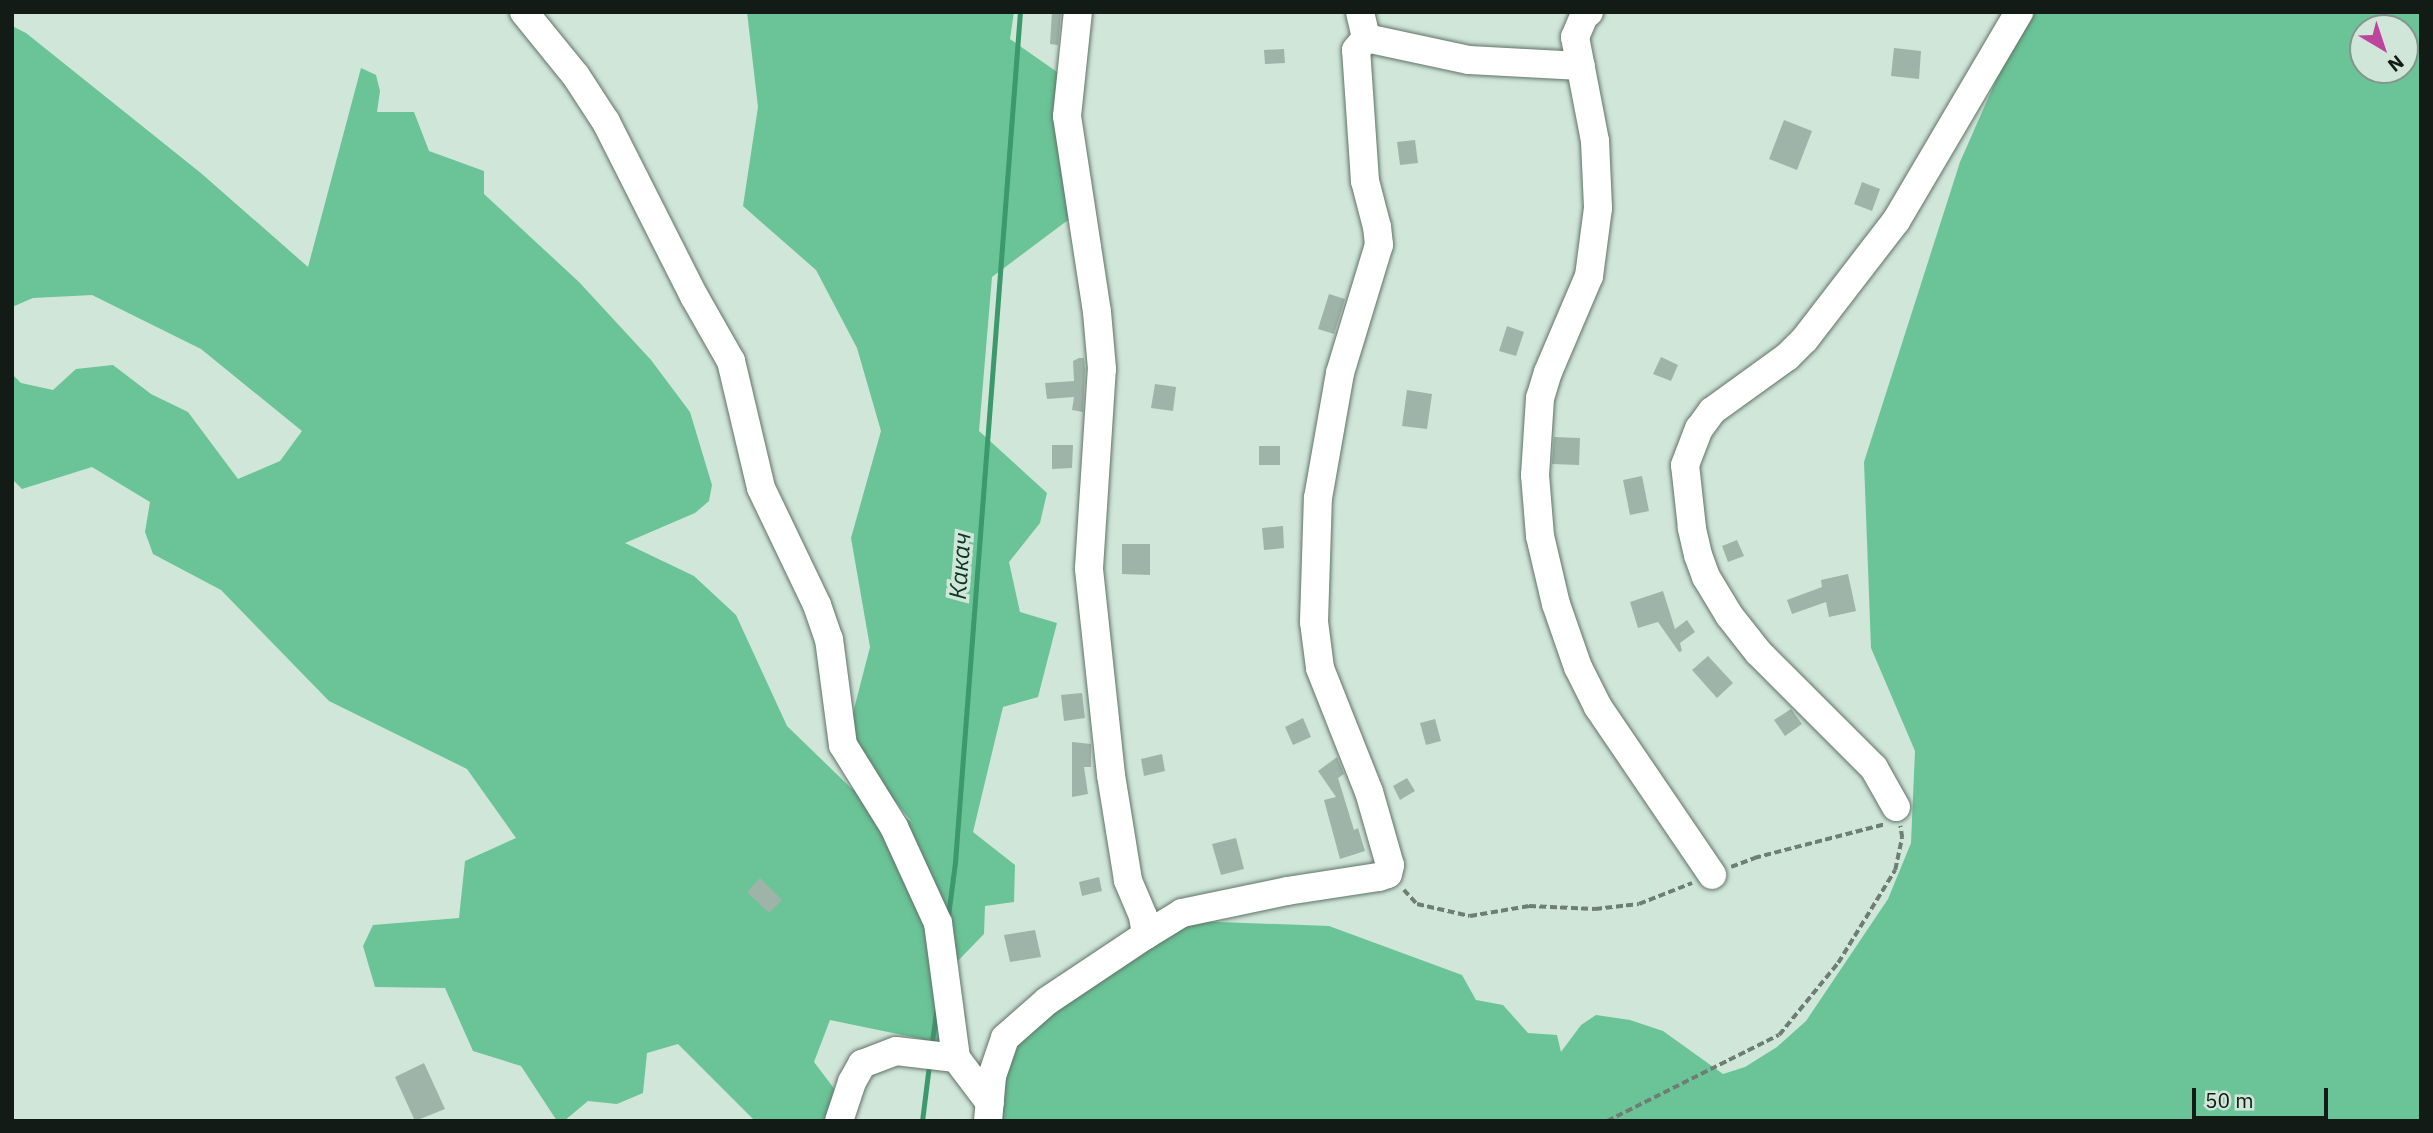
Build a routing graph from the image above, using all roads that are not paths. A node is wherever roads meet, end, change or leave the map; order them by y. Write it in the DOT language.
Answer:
graph roads {
  1 [pos="524,12"];
  2 [pos="1078,12"];
  3 [pos="1589,12"];
  4 [pos="2019,12"];
  5 [pos="1363,25"];
  6 [pos="1581,66"];
  7 [pos="1896,807"];
  8 [pos="1712,875"];
  9 [pos="1146,935"];
  10 [pos="939,1056"];
  11 [pos="989,1112"];
  12 [pos="839,1121"];
  1 -- 10 [label="street"];
  2 -- 9 [label="street"];
  3 -- 6 [label="street"];
  4 -- 7 [label="street"];
  5 -- 6 [label="street"];
  5 -- 9 [label="street"];
  6 -- 8 [label="street"];
  9 -- 11 [label="street"];
  10 -- 11 [label="street"];
  10 -- 12 [label="street"];
}
